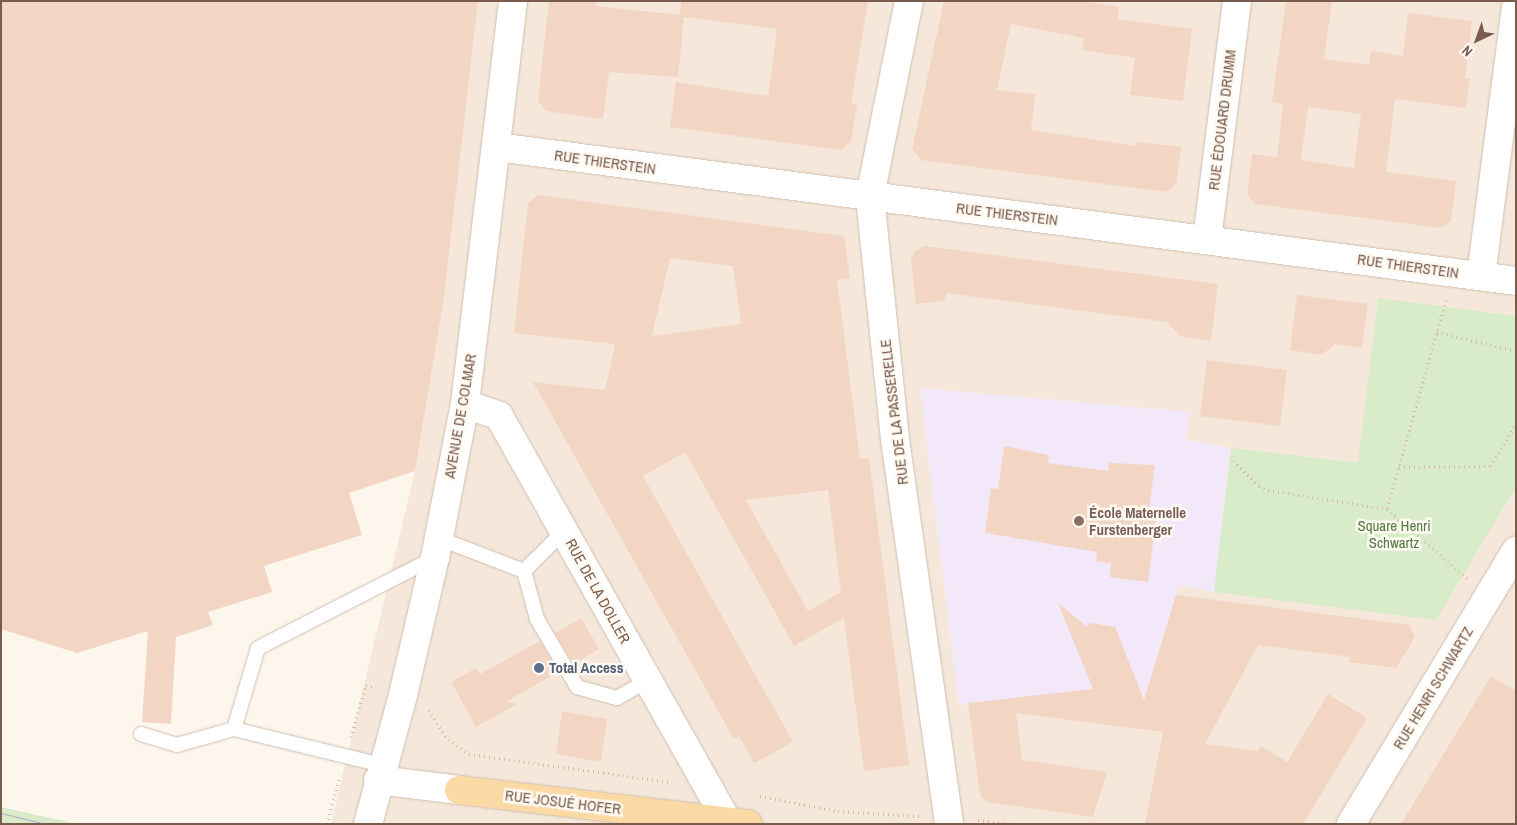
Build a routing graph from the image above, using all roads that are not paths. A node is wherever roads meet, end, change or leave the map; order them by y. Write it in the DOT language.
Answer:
graph roads {
  1 [pos="513,1"];
  2 [pos="909,1"];
  3 [pos="1237,1"];
  4 [pos="1516,8"];
  5 [pos="497,147"];
  6 [pos="870,197"];
  7 [pos="1207,239"];
  8 [pos="1481,276"];
  9 [pos="1516,280"];
  10 [pos="465,404"];
  11 [pos="564,530"];
  12 [pos="437,548"];
  13 [pos="1516,551"];
  14 [pos="524,571"];
  15 [pos="648,680"];
  16 [pos="234,729"];
  17 [pos="141,734"];
  18 [pos="380,773"];
  19 [pos="459,790"];
  20 [pos="734,823"];
  21 [pos="368,824"];
  22 [pos="949,824"];
  23 [pos="1351,824"];
  1 -- 5 [label="street, AVENUE DE COLMAR"];
  2 -- 6 [label="street, RUE DE LA PASSERELLE"];
  3 -- 7 [label="street, RUE ÉDOUARD DRUMM"];
  4 -- 8 [label="street"];
  5 -- 6 [label="street, RUE THIERSTEIN"];
  5 -- 10 [label="street, AVENUE DE COLMAR"];
  6 -- 7 [label="street, RUE THIERSTEIN"];
  6 -- 22 [label="street, RUE DE LA PASSERELLE"];
  7 -- 8 [label="street, RUE THIERSTEIN"];
  8 -- 9 [label="street, RUE THIERSTEIN"];
  10 -- 11 [label="street, RUE DE LA DOLLER"];
  10 -- 12 [label="street, AVENUE DE COLMAR"];
  11 -- 14 [label="lane"];
  11 -- 15 [label="street, RUE DE LA DOLLER"];
  12 -- 14 [label="lane"];
  12 -- 16 [label="lane"];
  12 -- 18 [label="street, AVENUE DE COLMAR"];
  13 -- 23 [label="street, RUE HENRI SCHWARTZ"];
  14 -- 15 [label="lane"];
  15 -- 20 [label="street, RUE DE LA DOLLER"];
  16 -- 17 [label="lane"];
  16 -- 18 [label="lane"];
  18 -- 19 [label="street, RUE JOSUÉ HOFER"];
  18 -- 21 [label="street, AVENUE DE COLMAR"];
  19 -- 20 [label="main road, RUE JOSUÉ HOFER"];
}
